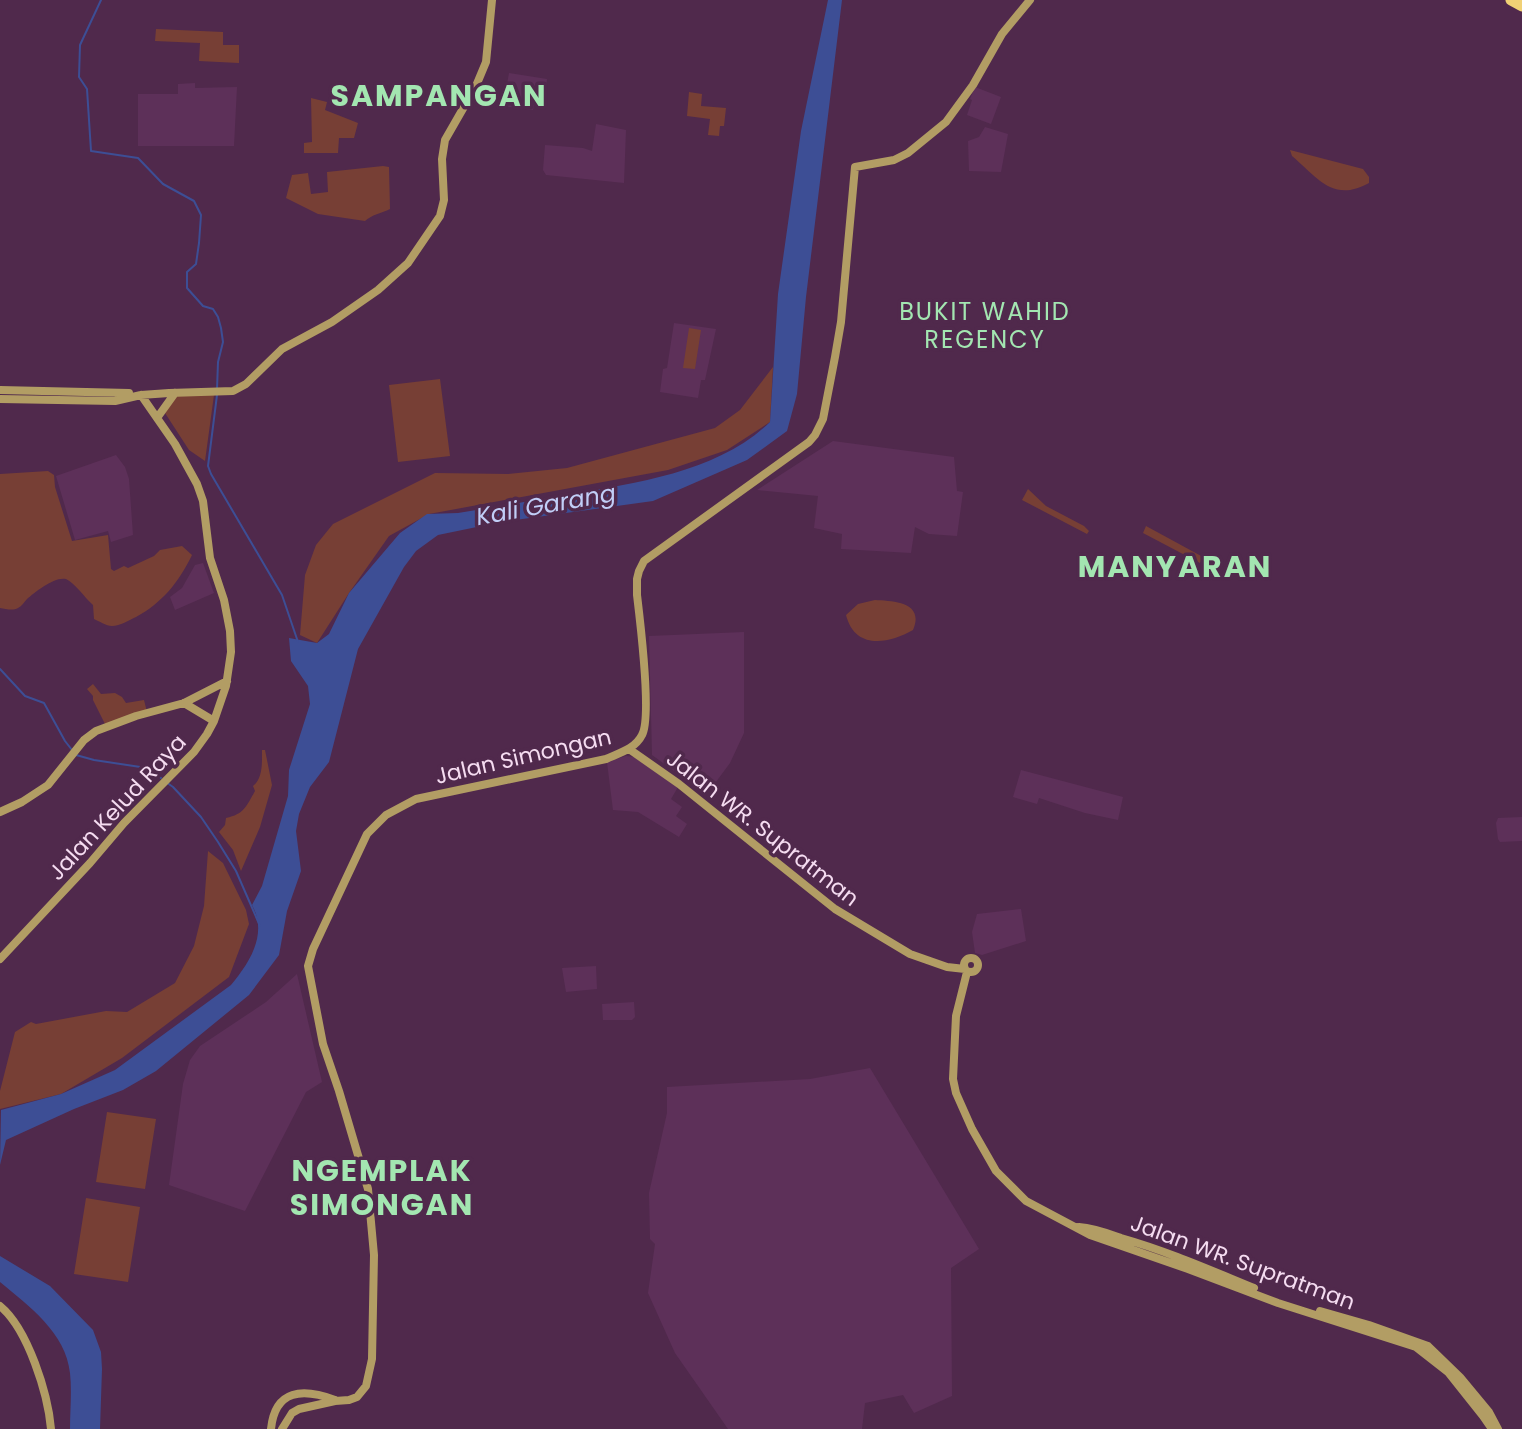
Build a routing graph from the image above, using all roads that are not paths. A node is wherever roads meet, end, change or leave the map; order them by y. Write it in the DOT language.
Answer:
graph roads {
  1 [pos="492,0"];
  2 [pos="1030,0"];
  3 [pos="1511,0"];
  4 [pos="1522,6"];
  5 [pos="0,390"];
  6 [pos="175,393"];
  7 [pos="49,396"];
  8 [pos="133,396"];
  9 [pos="0,399"];
  10 [pos="157,418"];
  11 [pos="227,681"];
  12 [pos="184,703"];
  13 [pos="214,721"];
  14 [pos="629,749"];
  15 [pos="0,812"];
  16 [pos="0,959"];
  17 [pos="1078,1227"];
  18 [pos="0,1306"];
  19 [pos="335,1401"];
  20 [pos="51,1429"];
  21 [pos="271,1429"];
  22 [pos="282,1429"];
  23 [pos="1492,1429"];
  24 [pos="1498,1429"];
  1 -- 6 [label="main road"];
  2 -- 14 [label="main road, Jalan Simongan"];
  3 -- 4 [label="highway"];
  5 -- 7 [label="main road"];
  6 -- 8 [label="main road"];
  6 -- 10 [label="main road"];
  7 -- 8 [label="main road"];
  7 -- 9 [label="main road"];
  8 -- 10 [label="main road, Jalan Kelud Raya"];
  10 -- 11 [label="main road, Jalan Kelud Raya"];
  11 -- 12 [label="main road"];
  11 -- 13 [label="main road, Jalan Kelud Raya"];
  12 -- 13 [label="main road"];
  12 -- 15 [label="main road"];
  13 -- 16 [label="main road, Jalan Kelud Raya"];
  14 -- 17 [label="main road, Jalan WR. Supratman"];
  14 -- 19 [label="main road, Jalan Simongan"];
  17 -- 23 [label="main road, Jalan WR. Supratman"];
  17 -- 24 [label="main road, Jalan WR. Supratman"];
  18 -- 20 [label="main road"];
  19 -- 21 [label="main road"];
  19 -- 22 [label="main road, Jalan Simongan"];
}
